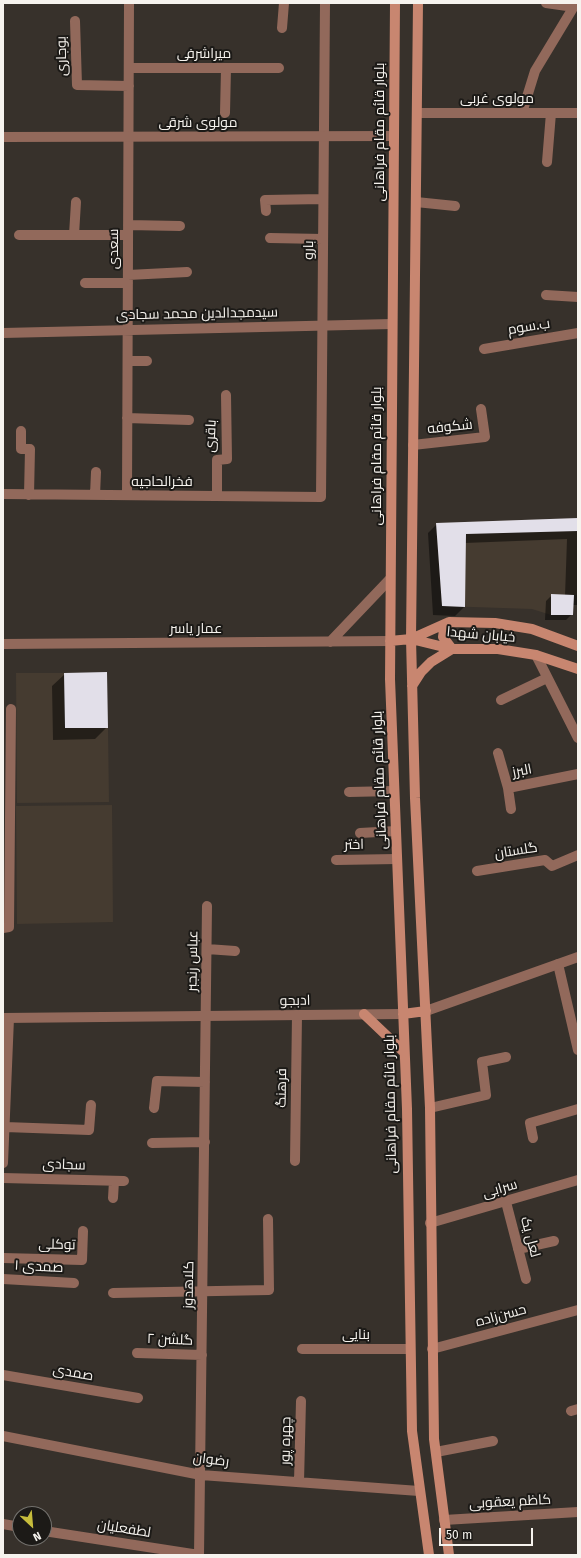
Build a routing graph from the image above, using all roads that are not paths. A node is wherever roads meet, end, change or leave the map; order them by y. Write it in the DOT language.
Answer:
graph roads {
  1 [pos="129,3"];
  2 [pos="284,3"];
  3 [pos="325,3"];
  4 [pos="395,3"];
  5 [pos="418,3"];
  6 [pos="546,3"];
  7 [pos="575,5"];
  8 [pos="75,21"];
  9 [pos="282,28"];
  10 [pos="129,68"];
  11 [pos="226,68"];
  12 [pos="279,68"];
  13 [pos="129,86"];
  14 [pos="578,112"];
  15 [pos="225,113"];
  16 [pos="522,113"];
  17 [pos="551,113"];
  18 [pos="417,114"];
  19 [pos="324,136"];
  20 [pos="394,136"];
  21 [pos="3,137"];
  22 [pos="129,137"];
  23 [pos="547,162"];
  24 [pos="323,199"];
  25 [pos="76,202"];
  26 [pos="416,202"];
  27 [pos="455,206"];
  28 [pos="266,211"];
  29 [pos="180,226"];
  30 [pos="128,230"];
  31 [pos="19,234"];
  32 [pos="74,235"];
  33 [pos="270,238"];
  34 [pos="323,239"];
  35 [pos="187,272"];
  36 [pos="128,279"];
  37 [pos="85,283"];
  38 [pos="546,295"];
  39 [pos="578,297"];
  40 [pos="392,324"];
  41 [pos="322,326"];
  42 [pos="128,330"];
  43 [pos="3,333"];
  44 [pos="578,333"];
  45 [pos="484,349"];
  46 [pos="128,361"];
  47 [pos="147,361"];
  48 [pos="226,395"];
  49 [pos="480,409"];
  50 [pos="128,418"];
  51 [pos="189,420"];
  52 [pos="21,430"];
  53 [pos="413,444"];
  54 [pos="96,472"];
  55 [pos="3,494"];
  56 [pos="29,495"];
  57 [pos="95,495"];
  58 [pos="127,495"];
  59 [pos="217,496"];
  60 [pos="320,497"];
  61 [pos="390,579"];
  62 [pos="449,622"];
  63 [pos="410,640"];
  64 [pos="390,641"];
  65 [pos="330,642"];
  66 [pos="3,644"];
  67 [pos="578,646"];
  68 [pos="452,649"];
  69 [pos="536,655"];
  70 [pos="578,669"];
  71 [pos="547,678"];
  72 [pos="412,686"];
  73 [pos="501,700"];
  74 [pos="11,709"];
  75 [pos="578,738"];
  76 [pos="498,753"];
  77 [pos="578,774"];
  78 [pos="508,788"];
  79 [pos="394,791"];
  80 [pos="349,792"];
  81 [pos="511,809"];
  82 [pos="396,831"];
  83 [pos="360,833"];
  84 [pos="578,855"];
  85 [pos="397,859"];
  86 [pos="336,860"];
  87 [pos="477,871"];
  88 [pos="208,906"];
  89 [pos="3,928"];
  90 [pos="207,949"];
  91 [pos="235,951"];
  92 [pos="578,957"];
  93 [pos="558,964"];
  94 [pos="426,1011"];
  95 [pos="364,1014"];
  96 [pos="403,1014"];
  97 [pos="297,1015"];
  98 [pos="206,1016"];
  99 [pos="6,1018"];
  100 [pos="576,1026"];
  101 [pos="578,1050"];
  102 [pos="404,1052"];
  103 [pos="506,1058"];
  104 [pos="206,1082"];
  105 [pos="91,1105"];
  106 [pos="154,1108"];
  107 [pos="430,1108"];
  108 [pos="578,1109"];
  109 [pos="5,1127"];
  110 [pos="533,1138"];
  111 [pos="205,1142"];
  112 [pos="152,1143"];
  113 [pos="295,1161"];
  114 [pos="3,1163"];
  115 [pos="3,1178"];
  116 [pos="578,1180"];
  117 [pos="113,1198"];
  118 [pos="506,1202"];
  119 [pos="268,1219"];
  120 [pos="430,1224"];
  121 [pos="83,1231"];
  122 [pos="554,1241"];
  123 [pos="518,1249"];
  124 [pos="3,1258"];
  125 [pos="3,1279"];
  126 [pos="526,1279"];
  127 [pos="74,1283"];
  128 [pos="203,1291"];
  129 [pos="112,1294"];
  130 [pos="578,1310"];
  131 [pos="302,1349"];
  132 [pos="410,1349"];
  133 [pos="432,1349"];
  134 [pos="137,1353"];
  135 [pos="202,1354"];
  136 [pos="3,1375"];
  137 [pos="138,1398"];
  138 [pos="301,1401"];
  139 [pos="3,1436"];
  140 [pos="493,1441"];
  141 [pos="436,1452"];
  142 [pos="200,1475"];
  143 [pos="298,1482"];
  144 [pos="419,1491"];
  145 [pos="578,1512"];
  146 [pos="444,1520"];
  147 [pos="52,1532"];
  148 [pos="199,1555"];
  149 [pos="429,1555"];
  150 [pos="449,1555"];
  1 -- 10 [label="street, سعدی"];
  2 -- 9 [label="street"];
  3 -- 19 [label="street, بارو"];
  4 -- 20 [label="main road, بلوار قائم مقام فراهانی"];
  5 -- 18 [label="main road"];
  6 -- 7 [label="street"];
  7 -- 16 [label="street"];
  8 -- 13 [label="street, بوجاری"];
  10 -- 11 [label="street, میراشرفی"];
  10 -- 13 [label="street, سعدی"];
  11 -- 12 [label="street, میراشرفی"];
  11 -- 15 [label="street"];
  13 -- 22 [label="street, سعدی"];
  14 -- 17 [label="street, مولوی غربی"];
  16 -- 17 [label="street, مولوی غربی"];
  16 -- 18 [label="street, مولوی غربی"];
  17 -- 23 [label="street"];
  18 -- 26 [label="main road"];
  19 -- 20 [label="street, مولوی شرقی"];
  19 -- 22 [label="street, مولوی شرقی"];
  19 -- 24 [label="street, بارو"];
  20 -- 40 [label="main road, بلوار قائم مقام فراهانی"];
  21 -- 22 [label="street, مولوی شرقی"];
  22 -- 30 [label="street, سعدی"];
  24 -- 28 [label="street"];
  24 -- 34 [label="street, بارو"];
  25 -- 32 [label="street"];
  26 -- 27 [label="street"];
  26 -- 53 [label="main road"];
  29 -- 30 [label="street"];
  30 -- 32 [label="street"];
  30 -- 36 [label="street, سعدی"];
  31 -- 32 [label="street"];
  33 -- 34 [label="street"];
  34 -- 41 [label="street, بارو"];
  35 -- 36 [label="street"];
  36 -- 37 [label="street"];
  36 -- 42 [label="street, سعدی"];
  38 -- 39 [label="street"];
  40 -- 41 [label="street, سیدمجدالدین محمد سجادی"];
  40 -- 61 [label="main road, بلوار قائم مقام فراهانی"];
  41 -- 42 [label="street, سیدمجدالدین محمد سجادی"];
  41 -- 60 [label="street, بارو"];
  42 -- 43 [label="street, سیدمجدالدین محمد سجادی"];
  42 -- 46 [label="street, سعدی"];
  44 -- 45 [label="street, ب.سوم"];
  46 -- 47 [label="street"];
  46 -- 50 [label="street, سعدی"];
  48 -- 59 [label="street, باقری"];
  49 -- 53 [label="street, شکوفه"];
  50 -- 51 [label="street"];
  50 -- 58 [label="street, سعدی"];
  52 -- 56 [label="street"];
  53 -- 63 [label="main road"];
  54 -- 57 [label="street"];
  55 -- 56 [label="street, فخرالحاجیه"];
  56 -- 57 [label="street, فخرالحاجیه"];
  57 -- 58 [label="street, فخرالحاجیه"];
  58 -- 59 [label="street, فخرالحاجیه"];
  59 -- 60 [label="street, فخرالحاجیه"];
  61 -- 64 [label="main road, بلوار قائم مقام فراهانی"];
  61 -- 65 [label="street"];
  62 -- 63 [label="main road, خیابان شهدا"];
  62 -- 67 [label="main road, خیابان شهدا"];
  62 -- 68 [label="main road"];
  63 -- 64 [label="main road"];
  63 -- 68 [label="main road, خیابان شهدا"];
  63 -- 72 [label="main road"];
  64 -- 65 [label="street, عمار یاسر"];
  64 -- 79 [label="main road, بلوار قائم مقام فراهانی"];
  65 -- 66 [label="street, عمار یاسر"];
  68 -- 69 [label="main road, خیابان شهدا"];
  68 -- 72 [label="main road"];
  69 -- 70 [label="main road, خیابان شهدا"];
  69 -- 71 [label="street"];
  71 -- 73 [label="street"];
  71 -- 75 [label="street"];
  72 -- 94 [label="main road"];
  74 -- 89 [label="street"];
  76 -- 78 [label="street, البرز"];
  77 -- 78 [label="street, البرز"];
  78 -- 81 [label="street"];
  79 -- 80 [label="street"];
  79 -- 82 [label="main road, بلوار قائم مقام فراهانی"];
  82 -- 83 [label="street"];
  82 -- 85 [label="main road, بلوار قائم مقام فراهانی"];
  84 -- 87 [label="street, گلستان"];
  85 -- 86 [label="street, اختر"];
  85 -- 96 [label="main road, بلوار قائم مقام فراهانی"];
  88 -- 90 [label="street, عباس رنجبر"];
  90 -- 91 [label="street"];
  90 -- 98 [label="street, عباس رنجبر"];
  92 -- 93 [label="street, ادبجو"];
  93 -- 94 [label="street, ادبجو"];
  93 -- 100 [label="street"];
  94 -- 96 [label="main road, ادبجو"];
  94 -- 107 [label="main road"];
  95 -- 96 [label="street, ادبجو"];
  95 -- 97 [label="street, ادبجو"];
  95 -- 102 [label="main road"];
  96 -- 102 [label="main road, بلوار قائم مقام فراهانی"];
  97 -- 98 [label="street, ادبجو"];
  97 -- 113 [label="street, فرهنگ"];
  98 -- 99 [label="street, ادبجو"];
  98 -- 104 [label="street, کلاهدوز"];
  99 -- 109 [label="street"];
  100 -- 101 [label="street"];
  102 -- 132 [label="main road, بلوار قائم مقام فراهانی"];
  103 -- 107 [label="street"];
  104 -- 106 [label="street"];
  104 -- 111 [label="street, کلاهدوز"];
  105 -- 109 [label="street"];
  107 -- 120 [label="main road"];
  108 -- 110 [label="street"];
  109 -- 114 [label="street"];
  111 -- 112 [label="street"];
  111 -- 128 [label="street, کلاهدوز"];
  115 -- 117 [label="street, سجادی"];
  116 -- 118 [label="street, سرابی"];
  118 -- 120 [label="street, سرابی"];
  118 -- 123 [label="street, لعل یک"];
  119 -- 128 [label="street"];
  120 -- 133 [label="main road"];
  121 -- 124 [label="street, توکلی"];
  122 -- 123 [label="street"];
  123 -- 126 [label="street, لعل یک"];
  125 -- 127 [label="street, صمدی ۱"];
  128 -- 129 [label="street"];
  128 -- 135 [label="street, کلاهدوز"];
  130 -- 133 [label="street, حسن‌زاده"];
  131 -- 132 [label="street, بنایی"];
  132 -- 144 [label="main road, بلوار قائم مقام فراهانی"];
  133 -- 141 [label="main road"];
  134 -- 135 [label="street, گلشن ۲"];
  135 -- 142 [label="street, کلاهدوز"];
  136 -- 137 [label="street, صمدی"];
  138 -- 143 [label="street, چهره پور"];
  139 -- 142 [label="street, رضوان"];
  140 -- 141 [label="street"];
  141 -- 146 [label="main road"];
  142 -- 143 [label="street, رضوان"];
  142 -- 148 [label="street, کلاهدوز"];
  143 -- 144 [label="street, رضوان"];
  144 -- 149 [label="main road, بلوار قائم مقام فراهانی"];
  145 -- 146 [label="street, کاظم یعقوبی"];
  146 -- 150 [label="main road"];
  147 -- 148 [label="street, لطفعلیان"];
}
